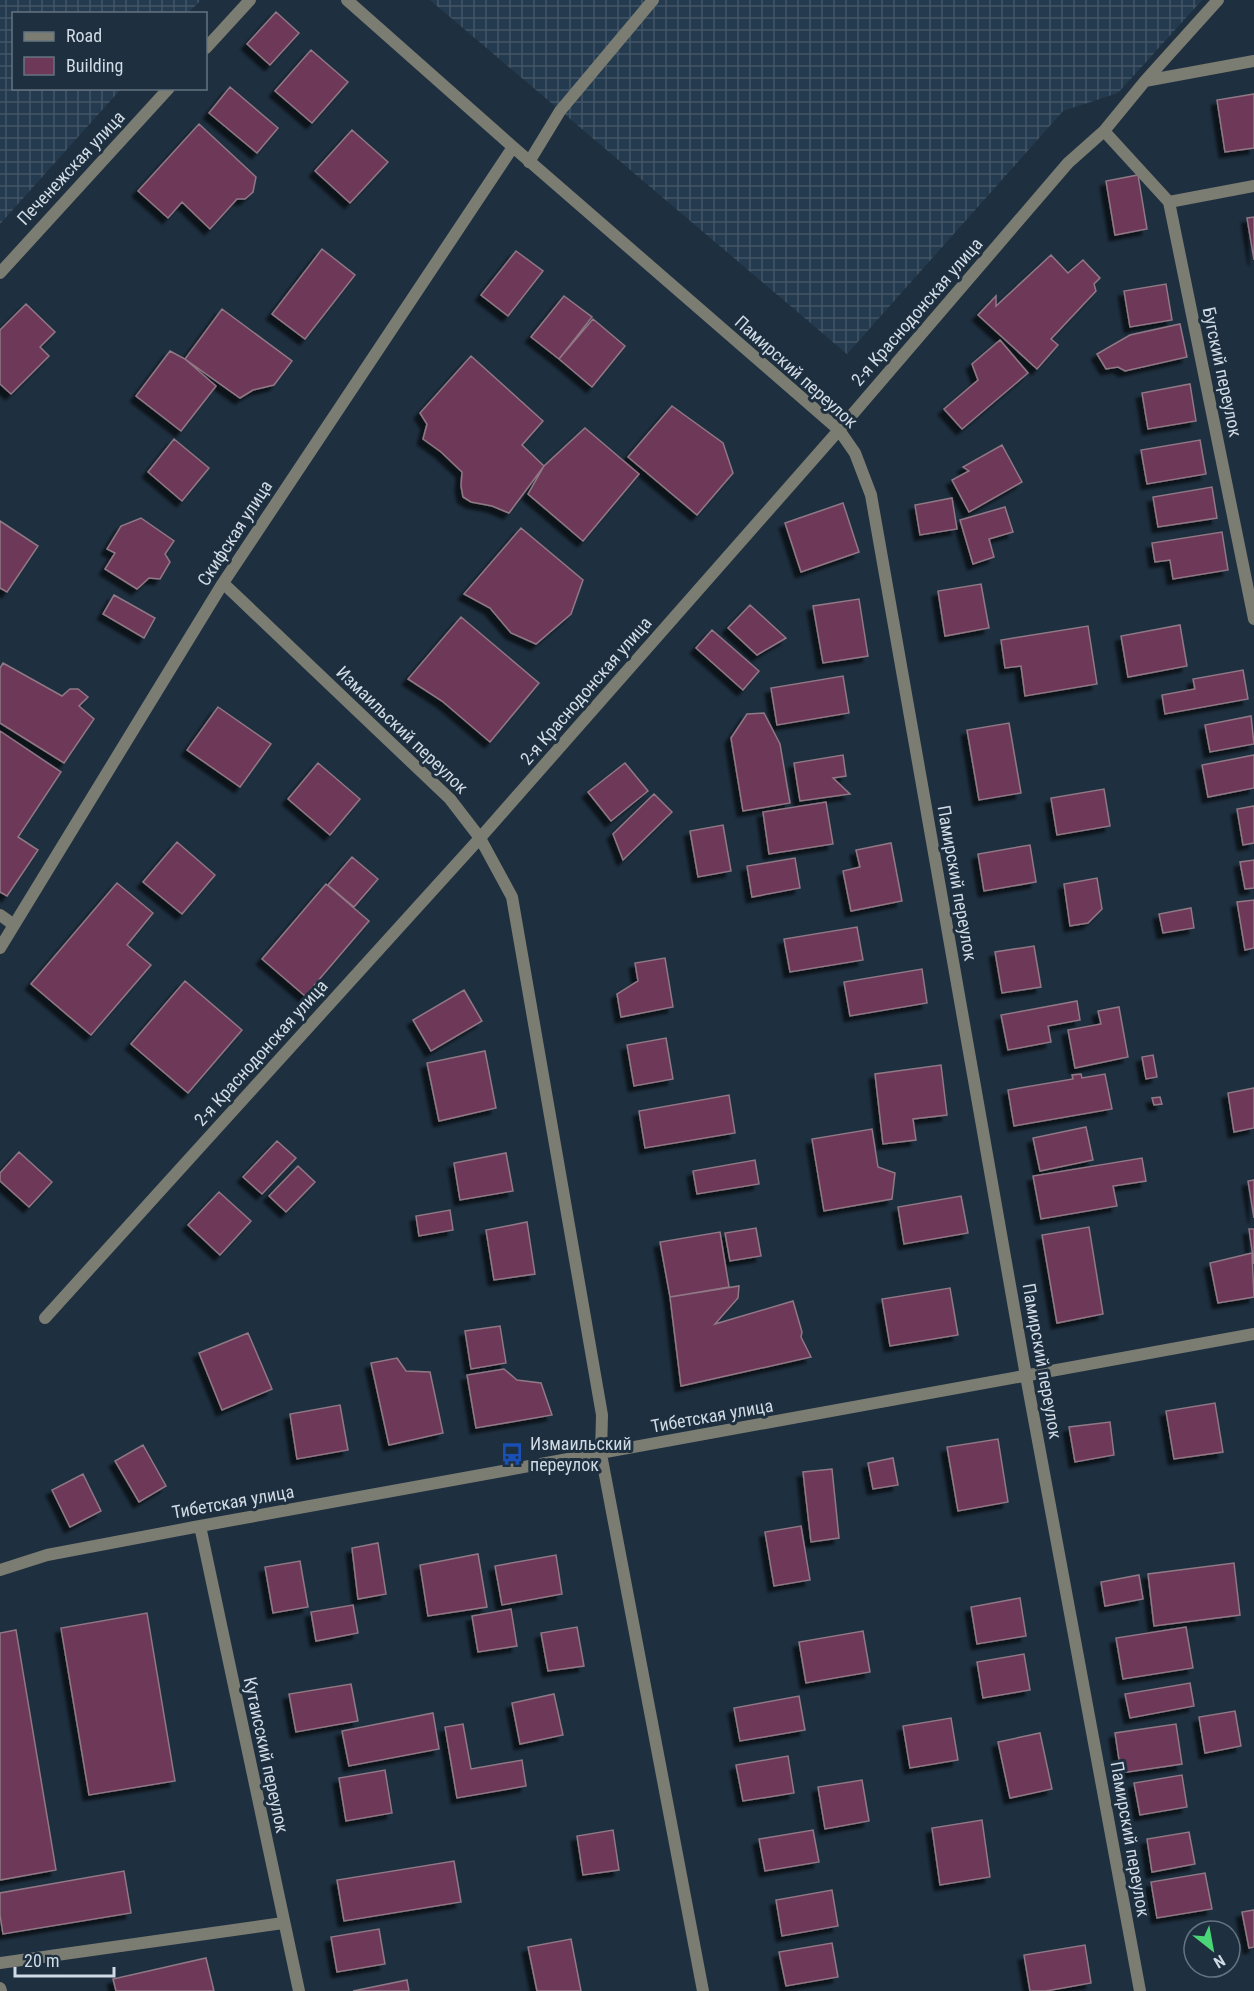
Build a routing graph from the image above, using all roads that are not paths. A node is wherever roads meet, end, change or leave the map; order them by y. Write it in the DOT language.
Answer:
graph roads {
  1 [pos="250,0"];
  2 [pos="347,0"];
  3 [pos="653,0"];
  4 [pos="1218,0"];
  5 [pos="207,47"];
  6 [pos="1254,61"];
  7 [pos="1144,81"];
  8 [pos="167,90"];
  9 [pos="1104,131"];
  10 [pos="513,147"];
  11 [pos="529,162"];
  12 [pos="1254,186"];
  13 [pos="1169,202"];
  14 [pos="0,273"];
  15 [pos="839,430"];
  16 [pos="223,583"];
  17 [pos="1254,619"];
  18 [pos="480,838"];
  19 [pos="0,915"];
  20 [pos="14,925"];
  21 [pos="0,948"];
  22 [pos="45,1318"];
  23 [pos="1254,1334"];
  24 [pos="1026,1376"];
  25 [pos="602,1454"];
  26 [pos="200,1526"];
  27 [pos="0,1570"];
  28 [pos="283,1923"];
  29 [pos="0,1963"];
  30 [pos="299,1991"];
  31 [pos="702,1991"];
  32 [pos="1140,1991"];
  1 -- 5 [label="street"];
  2 -- 10 [label="street, Памирский переулок"];
  3 -- 11 [label="street"];
  4 -- 7 [label="street, 2-я Краснодонская улица"];
  6 -- 7 [label="street"];
  7 -- 9 [label="street, 2-я Краснодонская улица"];
  8 -- 14 [label="street, Печенежская улица"];
  9 -- 13 [label="street"];
  9 -- 15 [label="street, 2-я Краснодонская улица"];
  10 -- 11 [label="street, Памирский переулок"];
  10 -- 16 [label="street, Скифская улица"];
  11 -- 15 [label="street, Памирский переулок"];
  12 -- 13 [label="street"];
  13 -- 17 [label="street, Бугский переулок"];
  15 -- 18 [label="street, 2-я Краснодонская улица"];
  15 -- 24 [label="street, Памирский переулок"];
  16 -- 18 [label="street, Измаильский переулок"];
  16 -- 20 [label="street, Скифская улица"];
  18 -- 22 [label="street, 2-я Краснодонская улица"];
  18 -- 25 [label="street, Измаильский переулок"];
  19 -- 20 [label="street"];
  20 -- 21 [label="street, Скифская улица"];
  23 -- 24 [label="street, Тибетская улица"];
  24 -- 25 [label="street, Тибетская улица"];
  24 -- 32 [label="street, Памирский переулок"];
  25 -- 26 [label="street, Тибетская улица"];
  25 -- 31 [label="street, Измаильский переулок"];
  26 -- 27 [label="street, Тибетская улица"];
  26 -- 28 [label="street, Кутаисский переулок"];
  28 -- 29 [label="street"];
  28 -- 30 [label="street, Кутаисский переулок"];
}
